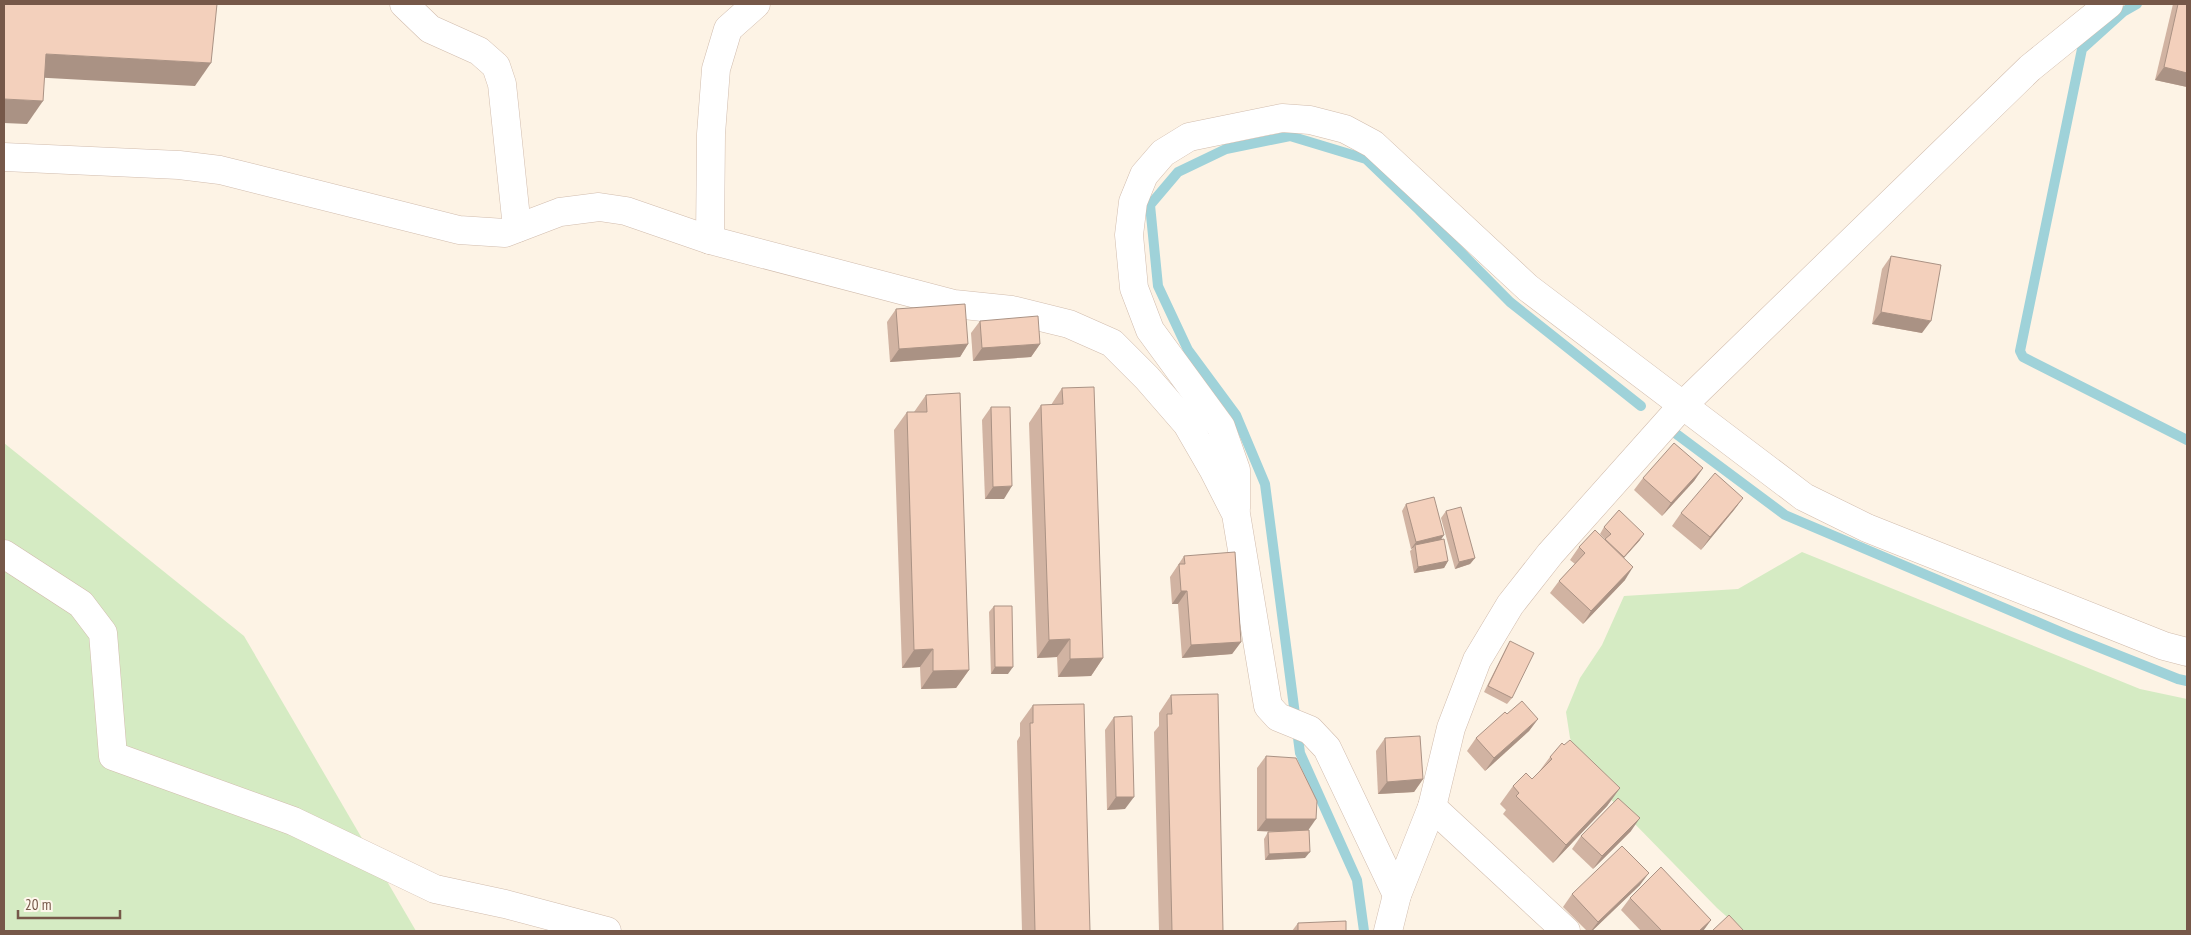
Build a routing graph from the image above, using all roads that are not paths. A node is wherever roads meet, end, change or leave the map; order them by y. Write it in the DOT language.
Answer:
graph roads {
  1 [pos="404,4"];
  2 [pos="756,4"];
  3 [pos="2108,4"];
  4 [pos="4,157"];
  5 [pos="517,228"];
  6 [pos="710,240"];
  7 [pos="1682,406"];
  8 [pos="1236,514"];
  9 [pos="4,554"];
  10 [pos="2187,652"];
  11 [pos="1432,807"];
  12 [pos="1397,896"];
  13 [pos="606,931"];
  14 [pos="1388,931"];
  15 [pos="1566,931"];
  1 -- 5 [label="street"];
  2 -- 6 [label="street"];
  3 -- 7 [label="street"];
  4 -- 5 [label="street"];
  5 -- 6 [label="street"];
  6 -- 8 [label="street"];
  7 -- 8 [label="street"];
  7 -- 10 [label="street"];
  7 -- 11 [label="street"];
  8 -- 12 [label="street"];
  9 -- 13 [label="street"];
  11 -- 12 [label="street"];
  11 -- 15 [label="street"];
  12 -- 14 [label="street"];
}
